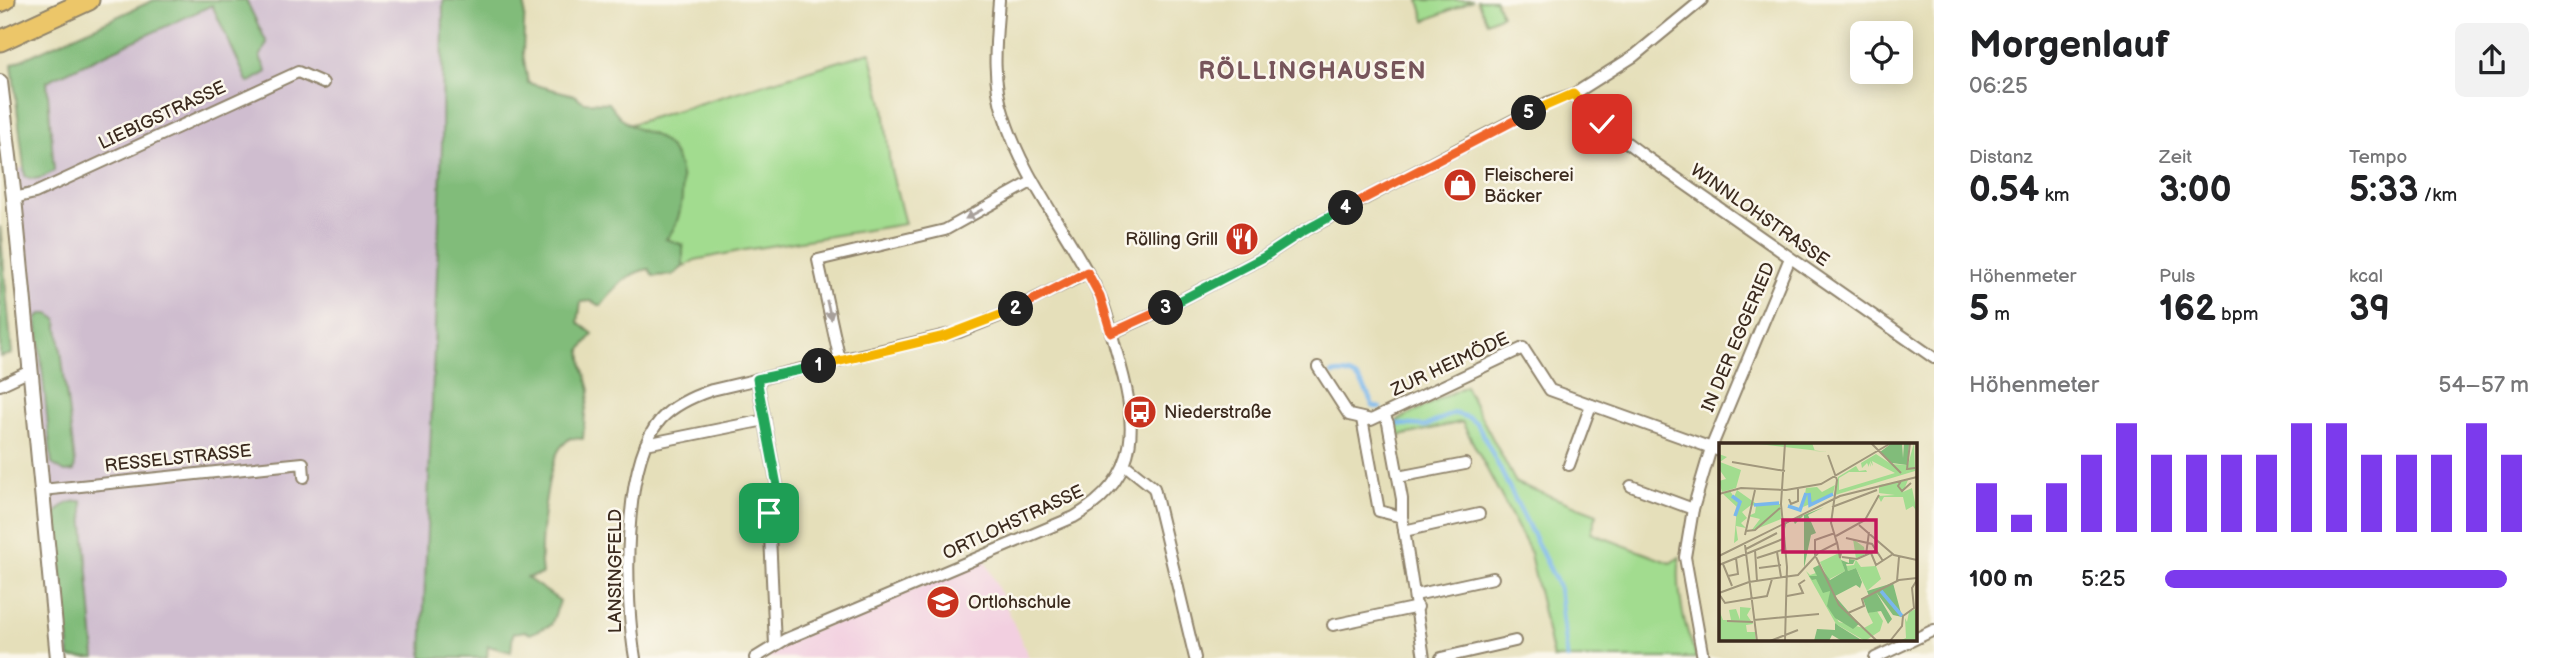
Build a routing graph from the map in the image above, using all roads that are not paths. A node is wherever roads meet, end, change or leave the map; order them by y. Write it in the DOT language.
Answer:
graph roads {
  1 [pos="5,0"];
  2 [pos="89,0"];
  3 [pos="999,0"];
  4 [pos="1702,0"];
  5 [pos="0,2"];
  6 [pos="0,41"];
  7 [pos="0,82"];
  8 [pos="323,83"];
  9 [pos="1573,94"];
  10 [pos="1033,181"];
  11 [pos="14,198"];
  12 [pos="1790,258"];
  13 [pos="1087,272"];
  14 [pos="1111,333"];
  15 [pos="1934,358"];
  16 [pos="840,361"];
  17 [pos="1318,367"];
  18 [pos="30,372"];
  19 [pos="757,379"];
  20 [pos="0,385"];
  21 [pos="1591,405"];
  22 [pos="1384,414"];
  23 [pos="1362,419"];
  24 [pos="765,420"];
  25 [pos="646,444"];
  26 [pos="1716,450"];
  27 [pos="1124,464"];
  28 [pos="1465,464"];
  29 [pos="1569,465"];
  30 [pos="304,477"];
  31 [pos="1398,477"];
  32 [pos="1631,486"];
  33 [pos="42,490"];
  34 [pos="1693,509"];
  35 [pos="1479,514"];
  36 [pos="1402,517"];
  37 [pos="1404,531"];
  38 [pos="1493,578"];
  39 [pos="1416,601"];
  40 [pos="1332,625"];
  41 [pos="1934,630"];
  42 [pos="1916,637"];
  43 [pos="1909,640"];
  44 [pos="1515,641"];
  45 [pos="775,645"];
  46 [pos="58,658"];
  47 [pos="635,658"];
  48 [pos="755,658"];
  49 [pos="1195,658"];
  50 [pos="1424,658"];
  51 [pos="1441,658"];
  52 [pos="1703,658"];
  53 [pos="1875,658"];
  1 -- 5 [label="highway"];
  2 -- 6 [label="highway"];
  3 -- 10 [label="street, ORTLOHSTRASSE"];
  4 -- 9 [label="street"];
  7 -- 11 [label="street"];
  8 -- 11 [label="street, LIEBIGSTRASSE"];
  9 -- 12 [label="street, WINNLOHSTRASSE"];
  9 -- 14 [label="street"];
  10 -- 13 [label="street, ORTLOHSTRASSE"];
  10 -- 16 [label="street, one-way"];
  11 -- 18 [label="street"];
  12 -- 15 [label="street, WINNLOHSTRASSE"];
  12 -- 26 [label="street, IN DER EGGERIED"];
  13 -- 14 [label="street, ORTLOHSTRASSE"];
  13 -- 16 [label="street, LANSINGFELD"];
  14 -- 27 [label="street, ORTLOHSTRASSE"];
  16 -- 19 [label="street, LANSINGFELD"];
  17 -- 23 [label="street"];
  18 -- 20 [label="street"];
  18 -- 33 [label="street"];
  19 -- 24 [label="street"];
  19 -- 25 [label="street, LANSINGFELD"];
  21 -- 22 [label="street, ZUR HEIMÖDE"];
  21 -- 26 [label="street, ZUR HEIMÖDE"];
  21 -- 29 [label="street"];
  22 -- 23 [label="street, ZUR HEIMÖDE"];
  22 -- 31 [label="street, ZUR HEIMÖDE"];
  23 -- 36 [label="street"];
  24 -- 25 [label="street"];
  24 -- 45 [label="street"];
  25 -- 47 [label="street, LANSINGFELD"];
  26 -- 34 [label="street, IN DER EGGERIED"];
  27 -- 45 [label="street, ORTLOHSTRASSE"];
  27 -- 49 [label="street"];
  28 -- 31 [label="street"];
  30 -- 33 [label="street, RESSELSTRASSE"];
  31 -- 36 [label="street, ZUR HEIMÖDE"];
  32 -- 34 [label="street"];
  33 -- 46 [label="street"];
  34 -- 52 [label="street, IN DER EGGERIED"];
  35 -- 37 [label="street"];
  36 -- 37 [label="street, ZUR HEIMÖDE"];
  37 -- 39 [label="street, ZUR HEIMÖDE"];
  38 -- 39 [label="street"];
  39 -- 40 [label="street"];
  39 -- 50 [label="street, ZUR HEIMÖDE"];
  41 -- 42 [label="street"];
  43 -- 53 [label="street"];
  44 -- 51 [label="street"];
  45 -- 48 [label="street, ORTLOHSTRASSE"];
}
